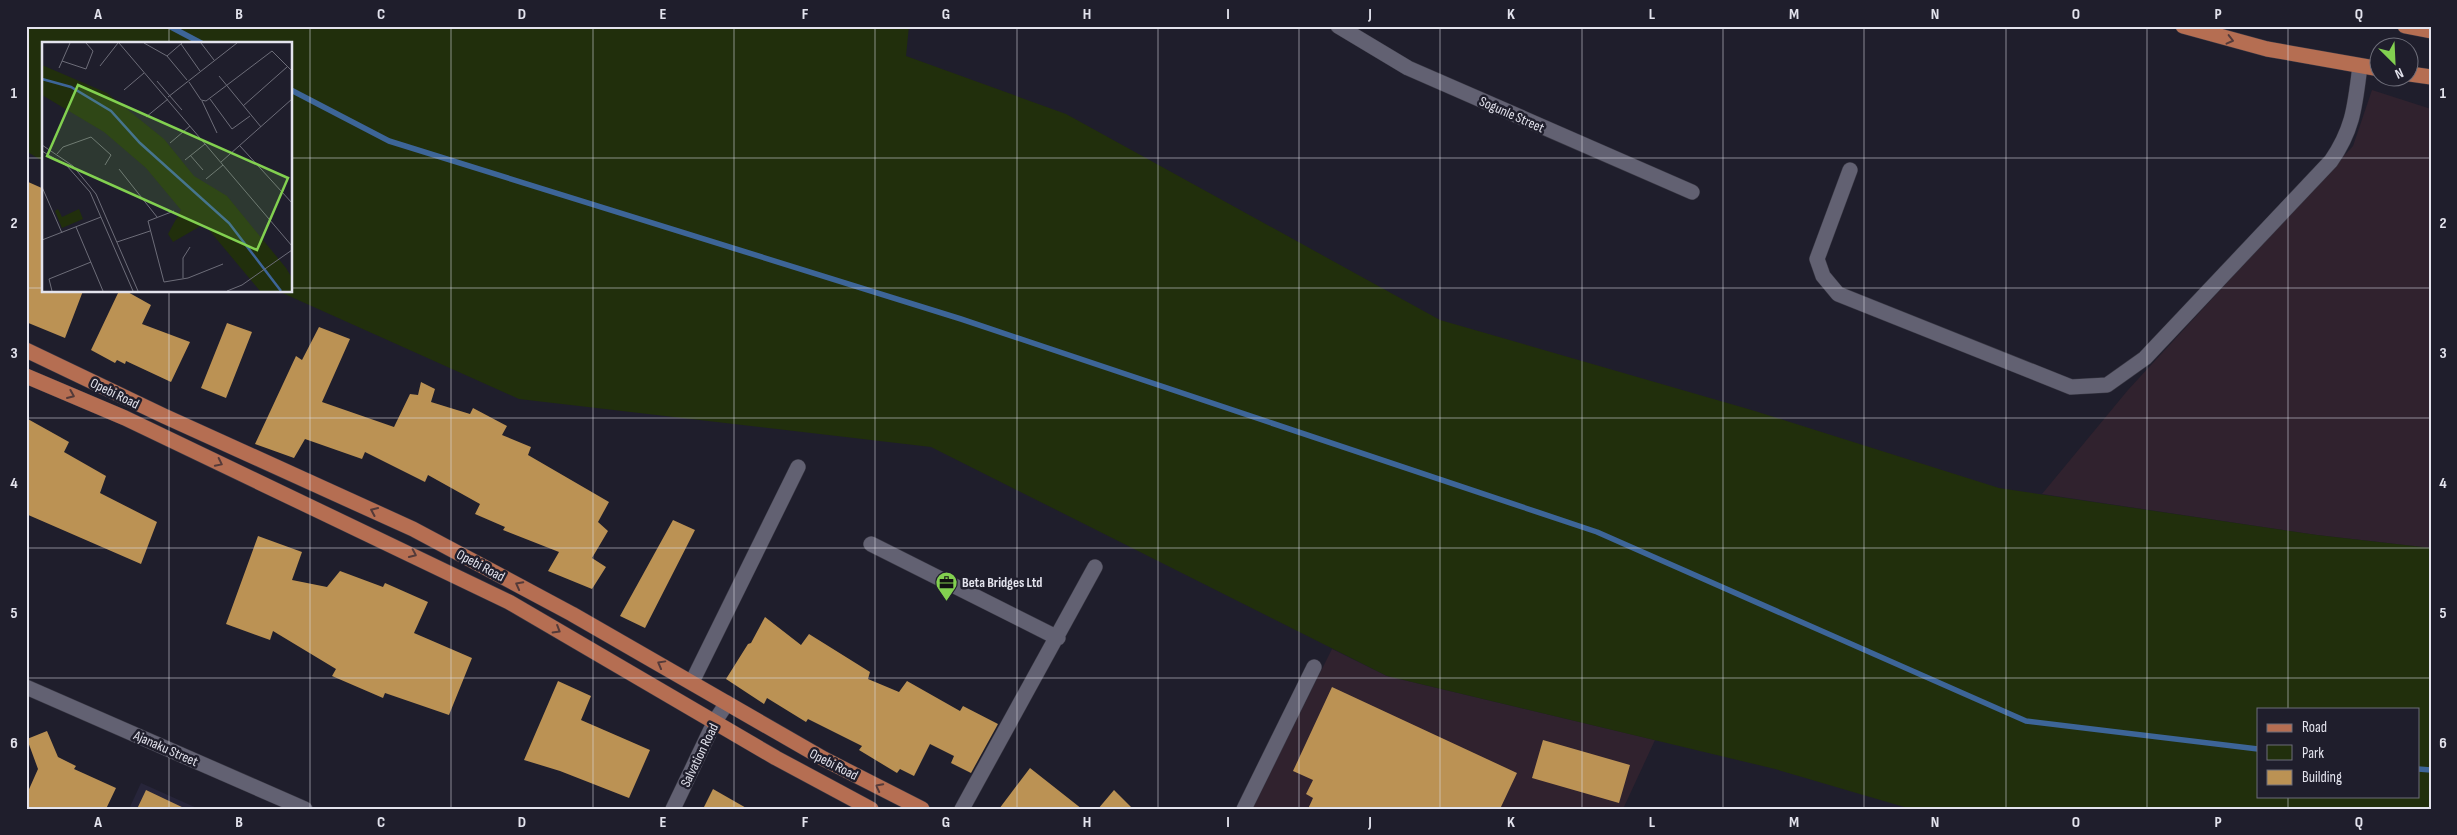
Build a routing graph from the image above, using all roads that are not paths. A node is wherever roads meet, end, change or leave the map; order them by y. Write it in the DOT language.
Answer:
graph roads {
  1 [pos="1338,26"];
  2 [pos="2183,26"];
  3 [pos="2405,26"];
  4 [pos="2431,31"];
  5 [pos="2360,66"];
  6 [pos="2370,68"];
  7 [pos="1850,170"];
  8 [pos="1692,192"];
  9 [pos="26,350"];
  10 [pos="26,376"];
  11 [pos="798,467"];
  12 [pos="871,544"];
  13 [pos="1095,567"];
  14 [pos="1058,638"];
  15 [pos="1314,666"];
  16 [pos="692,682"];
  17 [pos="26,687"];
  18 [pos="727,704"];
  19 [pos="715,722"];
  20 [pos="305,809"];
  21 [pos="673,809"];
  22 [pos="872,809"];
  23 [pos="922,809"];
  24 [pos="962,809"];
  25 [pos="1244,809"];
  1 -- 8 [label="street, Sogunle Street"];
  2 -- 5 [label="main road, one-way"];
  3 -- 4 [label="main road"];
  5 -- 6 [label="main road"];
  5 -- 7 [label="street"];
  16 -- 9 [label="main road, Opebi Road, one-way"];
  10 -- 19 [label="main road, Opebi Road, one-way"];
  11 -- 16 [label="street"];
  12 -- 14 [label="street"];
  13 -- 14 [label="street"];
  14 -- 24 [label="street"];
  15 -- 25 [label="street"];
  16 -- 18 [label="main road, Opebi Road"];
  17 -- 20 [label="street, Ajanaku Street"];
  18 -- 19 [label="street, Salvation Road"];
  23 -- 18 [label="main road, Opebi Road, one-way"];
  19 -- 21 [label="street, Salvation Road"];
  19 -- 22 [label="main road, Opebi Road"];
}
